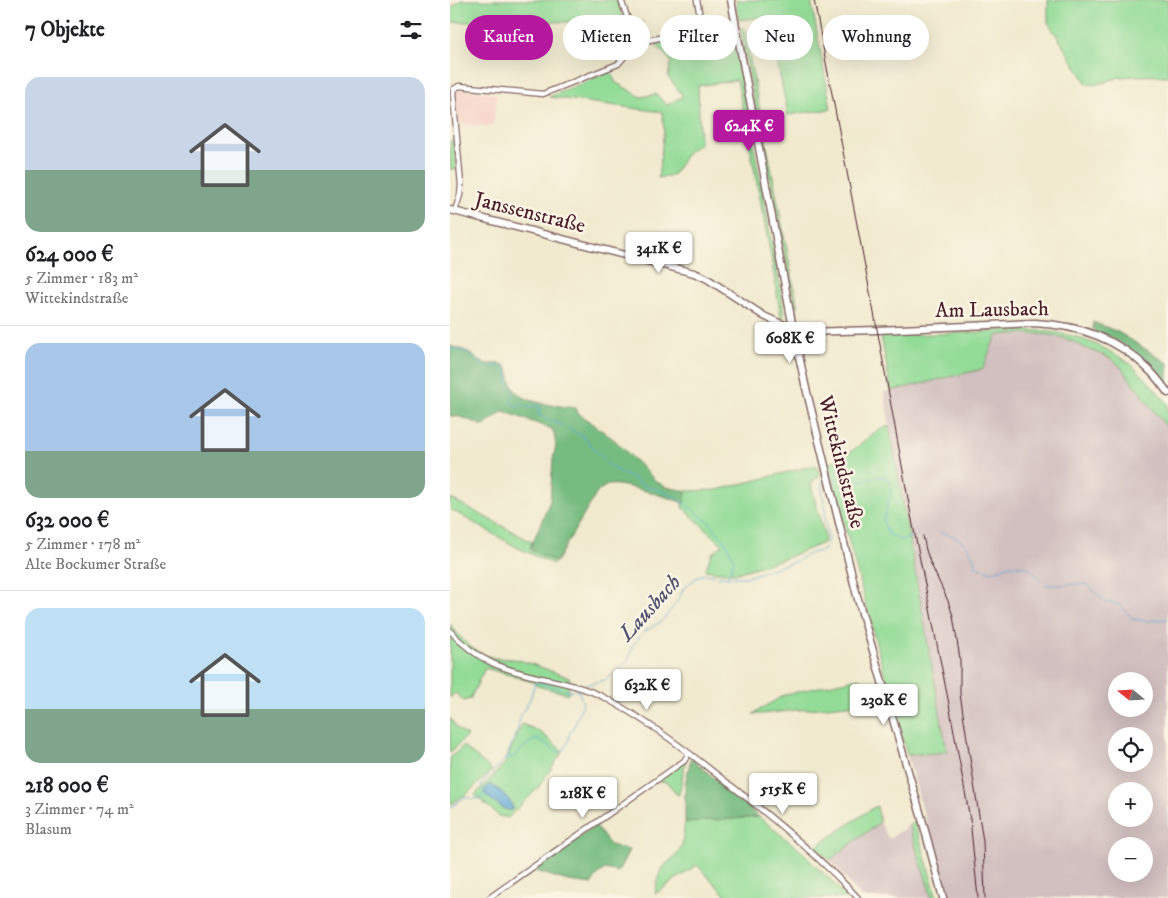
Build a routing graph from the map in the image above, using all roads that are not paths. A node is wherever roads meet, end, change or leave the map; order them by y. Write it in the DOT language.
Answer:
graph roads {
  1 [pos="621,0"];
  2 [pos="697,0"];
  3 [pos="731,0"];
  4 [pos="699,11"];
  5 [pos="626,15"];
  6 [pos="734,15"];
  7 [pos="737,34"];
  8 [pos="622,60"];
  9 [pos="452,113"];
  10 [pos="453,210"];
  11 [pos="793,328"];
  12 [pos="1168,393"];
  13 [pos="450,631"];
  14 [pos="689,753"];
  15 [pos="489,898"];
  16 [pos="858,898"];
  17 [pos="943,898"];
  1 -- 5 [label="street"];
  2 -- 4 [label="street"];
  3 -- 6 [label="main road, Wittekindstraße"];
  7 -- 11 [label="main road, Wittekindstraße"];
  8 -- 9 [label="street"];
  9 -- 10 [label="street"];
  10 -- 11 [label="main road, Janssenstraße"];
  11 -- 12 [label="main road, Am Lausbach"];
  11 -- 17 [label="main road, Wittekindstraße"];
  13 -- 14 [label="street"];
  14 -- 15 [label="street"];
  14 -- 16 [label="street"];
}
